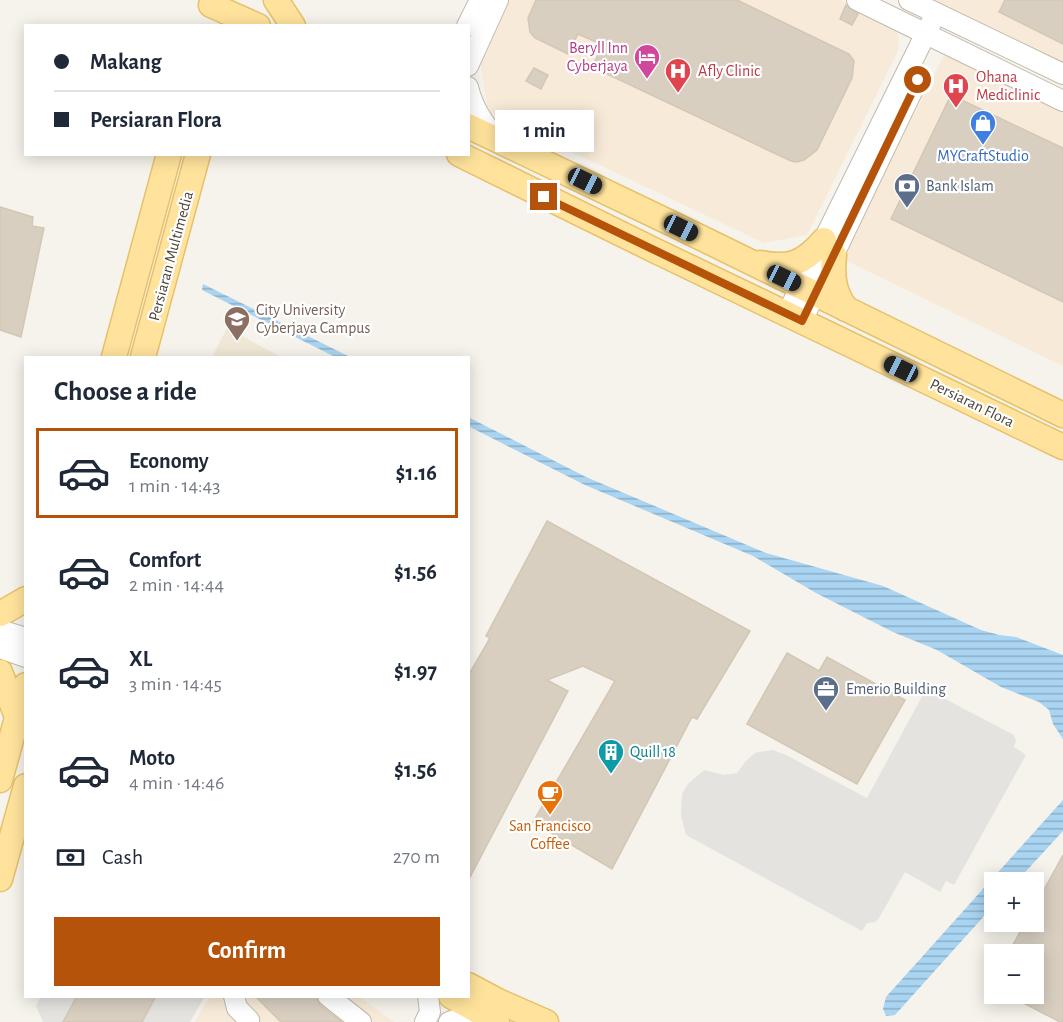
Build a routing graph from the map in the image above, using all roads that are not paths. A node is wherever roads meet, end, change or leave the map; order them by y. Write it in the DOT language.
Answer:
graph roads {
  1 [pos="276,0"];
  2 [pos="480,0"];
  3 [pos="498,0"];
  4 [pos="857,0"];
  5 [pos="909,0"];
  6 [pos="209,10"];
  7 [pos="942,16"];
  8 [pos="244,17"];
  9 [pos="292,24"];
  10 [pos="468,24"];
  11 [pos="932,36"];
  12 [pos="470,62"];
  13 [pos="1063,74"];
  14 [pos="470,94"];
  15 [pos="1063,101"];
  16 [pos="470,127"];
  17 [pos="498,140"];
  18 [pos="168,156"];
  19 [pos="198,156"];
  20 [pos="206,156"];
  21 [pos="463,156"];
  22 [pos="191,182"];
  23 [pos="829,247"];
  24 [pos="749,261"];
  25 [pos="808,290"];
  26 [pos="846,309"];
  27 [pos="794,318"];
  28 [pos="114,356"];
  29 [pos="143,356"];
  30 [pos="1063,415"];
  31 [pos="1063,447"];
  32 [pos="24,600"];
  33 [pos="0,614"];
  34 [pos="0,630"];
  35 [pos="24,637"];
  36 [pos="0,648"];
  37 [pos="24,656"];
  38 [pos="0,672"];
  39 [pos="24,692"];
  40 [pos="17,717"];
  41 [pos="0,780"];
  42 [pos="24,793"];
  43 [pos="0,879"];
  44 [pos="470,986"];
  45 [pos="234,998"];
  46 [pos="331,998"];
  47 [pos="428,998"];
  48 [pos="454,998"];
  49 [pos="491,1019"];
  50 [pos="249,1021"];
  51 [pos="361,1022"];
  52 [pos="425,1022"];
  53 [pos="449,1022"];
  54 [pos="546,1022"];
  1 -- 9 [label="main road"];
  2 -- 10 [label="street"];
  3 -- 12 [label="street"];
  4 -- 11 [label="street"];
  5 -- 7 [label="street"];
  6 -- 8 [label="main road"];
  7 -- 11 [label="street"];
  7 -- 13 [label="street"];
  11 -- 15 [label="street"];
  11 -- 23 [label="street"];
  14 -- 17 [label="street"];
  16 -- 17 [label="main road, Persiaran Flora"];
  17 -- 24 [label="main road, Persiaran Flora"];
  18 -- 28 [label="main road, Persiaran Multimedia"];
  19 -- 22 [label="main road, Persiaran Multimedia"];
  20 -- 22 [label="main road"];
  21 -- 27 [label="main road, Persiaran Flora"];
  22 -- 29 [label="main road, Persiaran Multimedia"];
  23 -- 24 [label="main road"];
  23 -- 25 [label="street"];
  23 -- 26 [label="main road"];
  24 -- 25 [label="main road, Persiaran Flora"];
  25 -- 26 [label="main road, Persiaran Flora"];
  25 -- 27 [label="street"];
  26 -- 30 [label="main road, Persiaran Flora"];
  27 -- 31 [label="main road, Persiaran Flora"];
  32 -- 33 [label="main road"];
  34 -- 35 [label="street"];
  36 -- 37 [label="street"];
  38 -- 40 [label="main road"];
  39 -- 40 [label="main road"];
  40 -- 41 [label="main road"];
  42 -- 43 [label="main road"];
  44 -- 54 [label="main road"];
  45 -- 50 [label="street"];
  46 -- 51 [label="street"];
  47 -- 52 [label="street"];
  48 -- 49 [label="main road"];
  49 -- 53 [label="street"];
}
